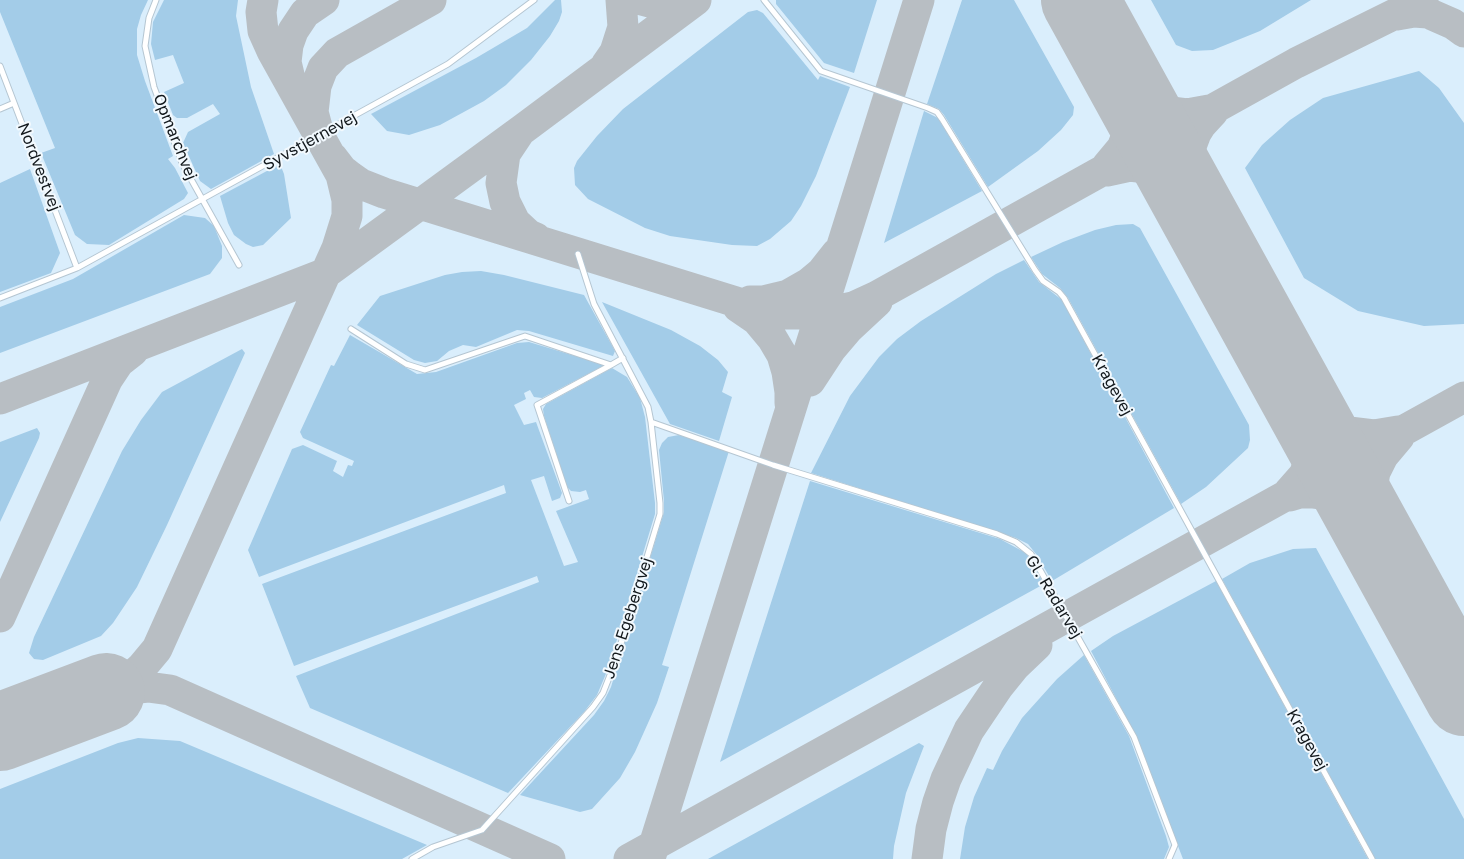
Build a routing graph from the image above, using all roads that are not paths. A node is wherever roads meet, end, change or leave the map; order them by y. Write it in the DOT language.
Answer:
graph roads {
  1 [pos="156,0"];
  2 [pos="534,0"];
  3 [pos="764,0"];
  4 [pos="0,66"];
  5 [pos="14,103"];
  6 [pos="0,108"];
  7 [pos="202,200"];
  8 [pos="578,254"];
  9 [pos="239,266"];
  10 [pos="77,268"];
  11 [pos="0,298"];
  12 [pos="351,329"];
  13 [pos="623,358"];
  14 [pos="612,365"];
  15 [pos="650,422"];
  16 [pos="568,501"];
  17 [pos="412,859"];
  18 [pos="1169,859"];
  19 [pos="1372,859"];
  1 -- 7 [label="lane, Opmarchvej"];
  2 -- 7 [label="lane, Syvstjernevej"];
  3 -- 19 [label="lane, Kragevej"];
  4 -- 5 [label="lane, Nordvestvej"];
  5 -- 6 [label="lane"];
  5 -- 10 [label="lane, Nordvestvej"];
  7 -- 9 [label="lane, Opmarchvej"];
  7 -- 10 [label="lane, Syvstjernevej"];
  8 -- 13 [label="lane, Jens Egebergvej"];
  10 -- 11 [label="lane, Syvstjernevej"];
  12 -- 14 [label="lane"];
  13 -- 14 [label="lane"];
  13 -- 15 [label="lane, Jens Egebergvej"];
  14 -- 16 [label="lane"];
  15 -- 17 [label="lane, Jens Egebergvej"];
  15 -- 18 [label="lane, Gl. Radarvej"];
}
